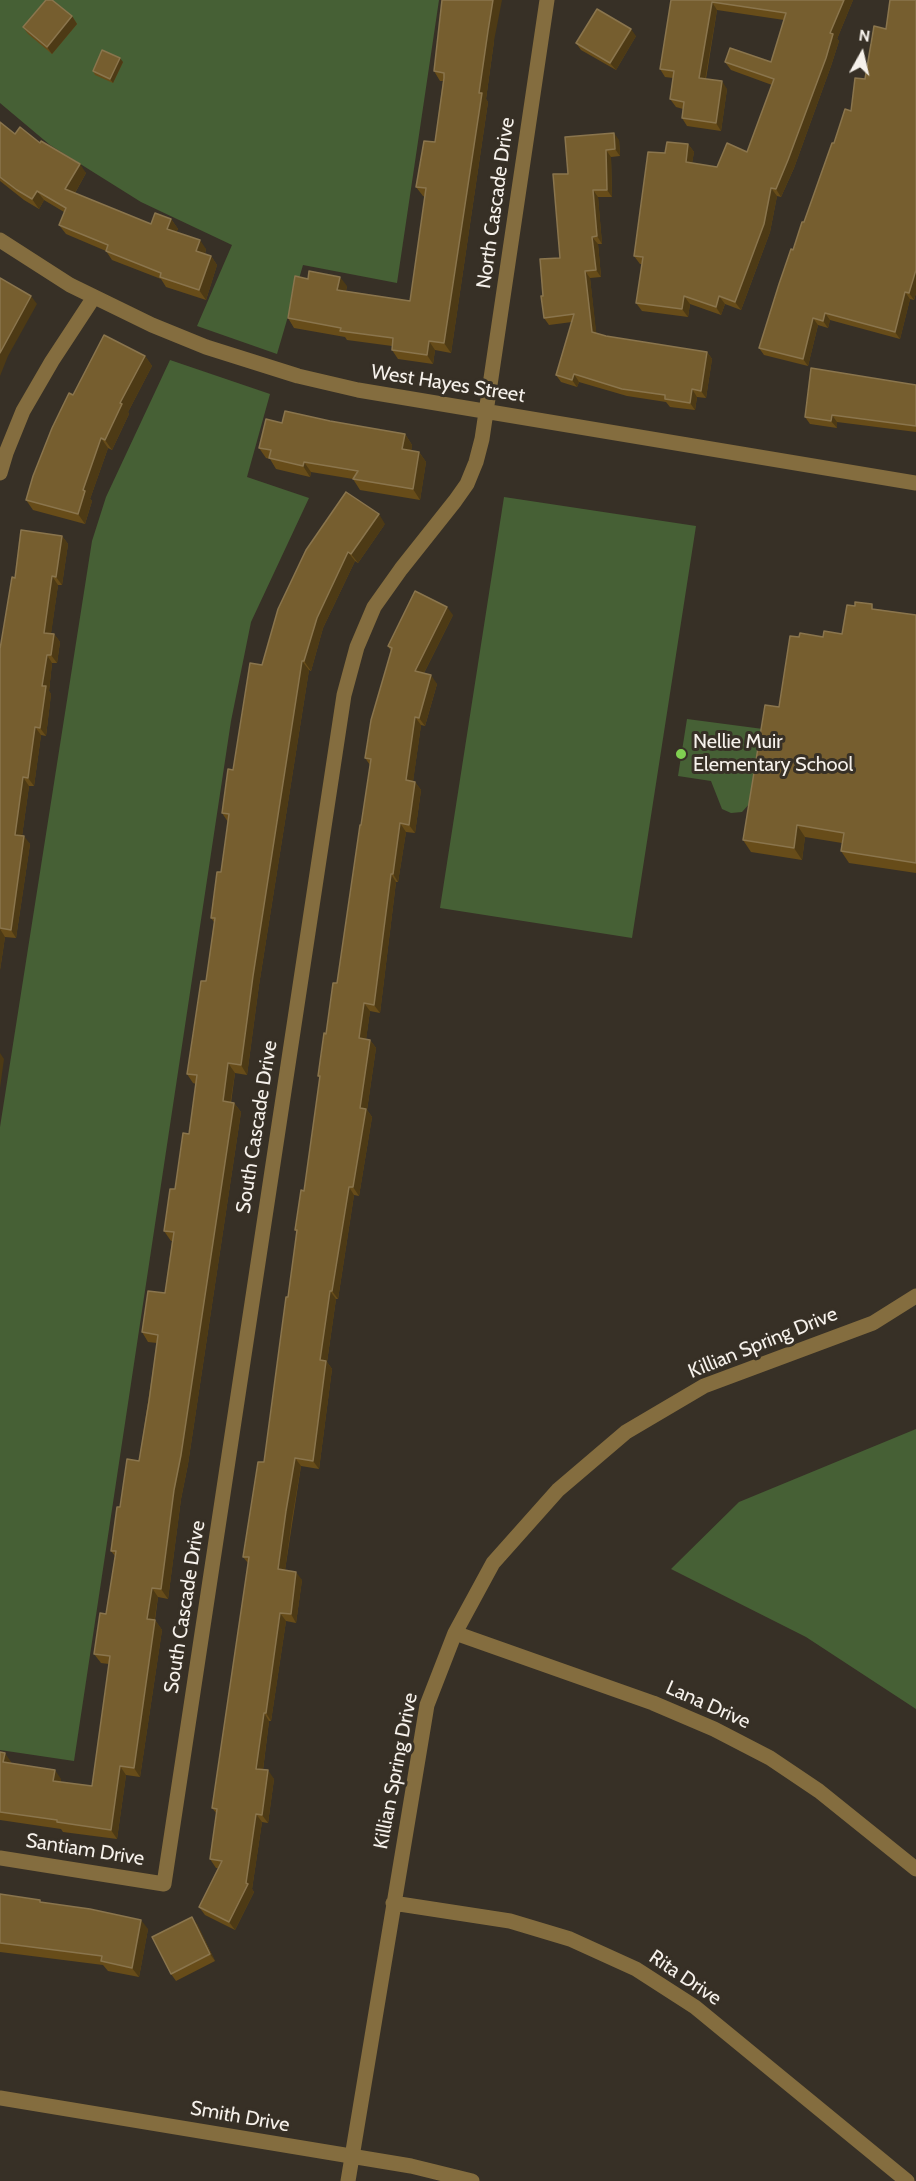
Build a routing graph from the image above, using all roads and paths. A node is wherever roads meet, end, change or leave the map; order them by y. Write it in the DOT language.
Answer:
graph roads {
  1 [pos="547,0"];
  2 [pos="0,240"];
  3 [pos="94,297"];
  4 [pos="486,411"];
  5 [pos="0,473"];
  6 [pos="916,483"];
  7 [pos="916,1296"];
  8 [pos="455,1633"];
  9 [pos="0,1858"];
  10 [pos="913,1860"];
  11 [pos="164,1884"];
  12 [pos="393,1903"];
  13 [pos="0,2098"];
  14 [pos="352,2157"];
  15 [pos="348,2181"];
  16 [pos="472,2181"];
  17 [pos="907,2181"];
  1 -- 4 [label="street, North Cascade Drive"];
  2 -- 3 [label="street, West Hayes Street"];
  3 -- 4 [label="street, West Hayes Street"];
  3 -- 5 [label="street"];
  4 -- 6 [label="street, West Hayes Street"];
  4 -- 11 [label="street, South Cascade Drive"];
  7 -- 8 [label="street, Killian Spring Drive"];
  8 -- 10 [label="street, Lana Drive"];
  8 -- 12 [label="street, Killian Spring Drive"];
  9 -- 11 [label="street, Santiam Drive"];
  12 -- 14 [label="street, Killian Spring Drive"];
  12 -- 17 [label="street, Rita Drive"];
  13 -- 14 [label="street, Smith Drive"];
  14 -- 15 [label="street, Killian Spring Drive"];
  14 -- 16 [label="street, Smith Drive"];
}
